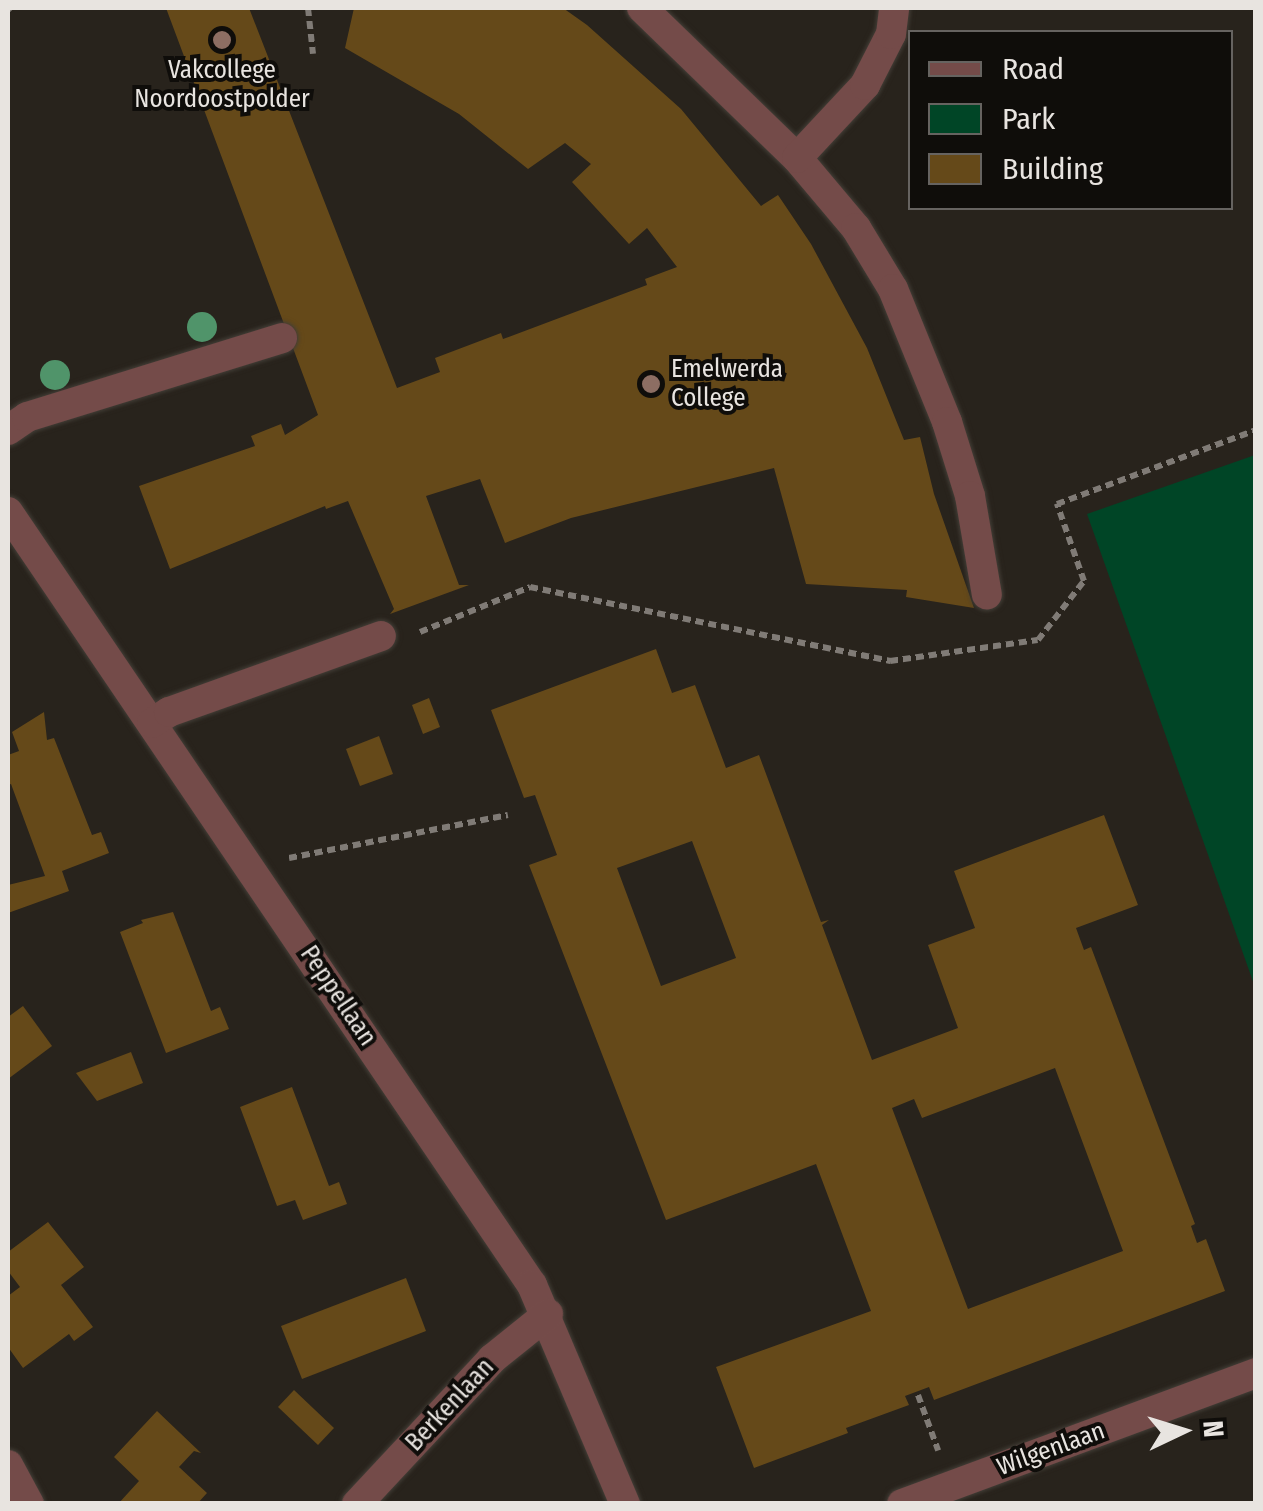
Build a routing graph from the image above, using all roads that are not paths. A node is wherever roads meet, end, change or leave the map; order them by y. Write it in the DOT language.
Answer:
graph roads {
  1 [pos="642,8"];
  2 [pos="894,8"];
  3 [pos="797,158"];
  4 [pos="282,338"];
  5 [pos="8,430"];
  6 [pos="8,512"];
  7 [pos="988,594"];
  8 [pos="381,636"];
  9 [pos="152,723"];
  10 [pos="548,1314"];
  11 [pos="1255,1376"];
  12 [pos="8,1465"];
  13 [pos="29,1504"];
  14 [pos="357,1504"];
  15 [pos="625,1504"];
  16 [pos="902,1504"];
  1 -- 3 [label="street"];
  2 -- 3 [label="street"];
  3 -- 7 [label="street"];
  4 -- 5 [label="street"];
  6 -- 9 [label="street, Peppellaan"];
  8 -- 9 [label="street"];
  9 -- 10 [label="street, Peppellaan"];
  10 -- 14 [label="street, Berkenlaan"];
  10 -- 15 [label="street, Peppellaan"];
  11 -- 16 [label="street, Wilgenlaan"];
  12 -- 13 [label="street"];
}
